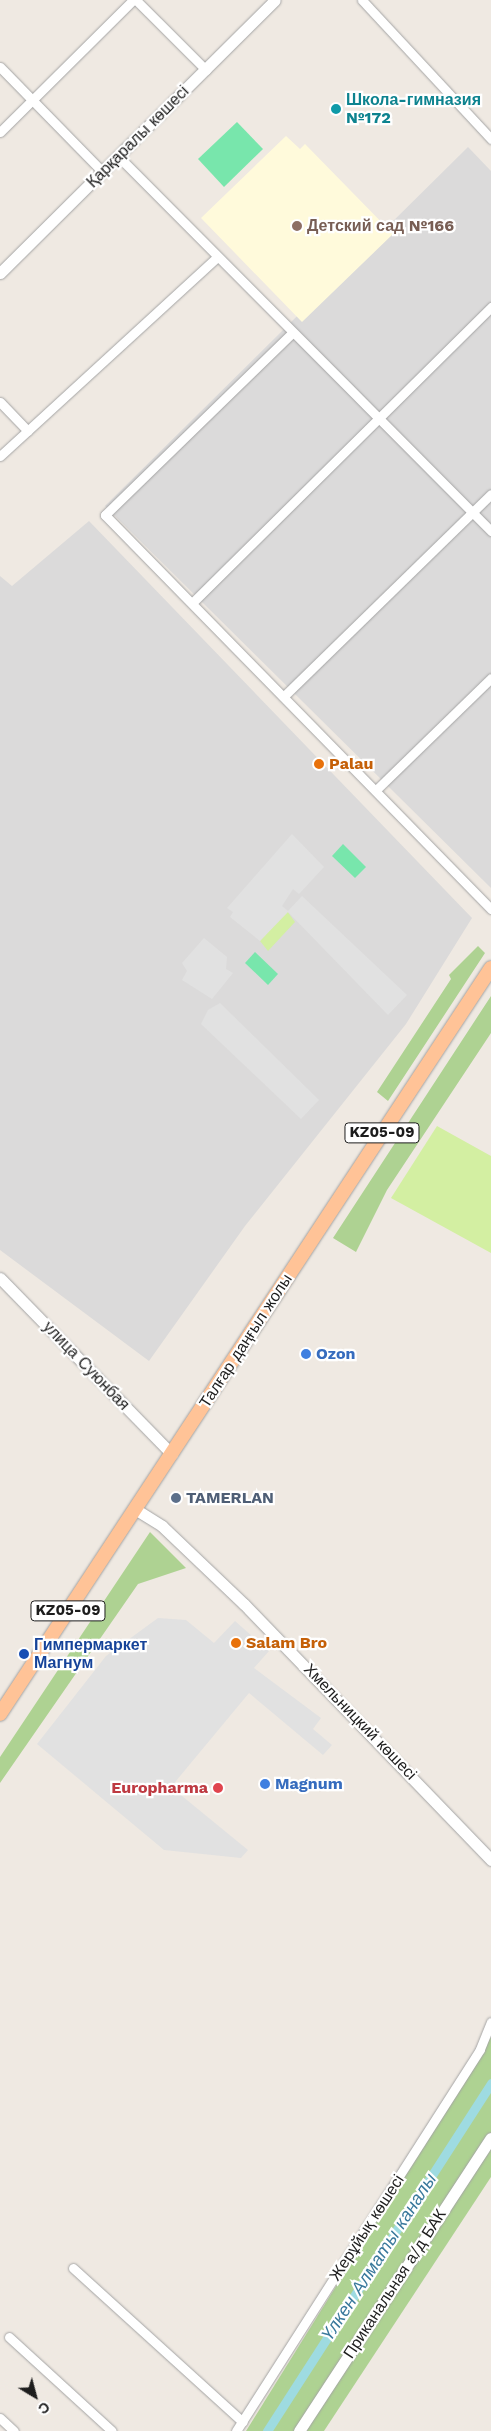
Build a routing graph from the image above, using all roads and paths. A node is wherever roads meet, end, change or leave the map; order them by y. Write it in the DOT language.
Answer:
graph roads {
  1 [pos="134,0"];
  2 [pos="275,0"];
  3 [pos="362,0"];
  4 [pos="0,67"];
  5 [pos="206,70"];
  6 [pos="33,100"];
  7 [pos="0,132"];
  8 [pos="491,139"];
  9 [pos="119,157"];
  10 [pos="104,172"];
  11 [pos="217,257"];
  12 [pos="0,273"];
  13 [pos="491,307"];
  14 [pos="292,333"];
  15 [pos="0,402"];
  16 [pos="381,419"];
  17 [pos="28,431"];
  18 [pos="0,456"];
  19 [pos="491,494"];
  20 [pos="472,512"];
  21 [pos="491,531"];
  22 [pos="192,603"];
  23 [pos="491,678"];
  24 [pos="284,696"];
  25 [pos="377,789"];
  26 [pos="491,908"];
  27 [pos="491,968"];
  28 [pos="0,1278"];
  29 [pos="172,1454"];
  30 [pos="135,1509"];
  31 [pos="0,1714"];
  32 [pos="491,1860"];
  33 [pos="491,2022"];
  34 [pos="491,2138"];
  35 [pos="73,2268"];
  36 [pos="9,2337"];
  37 [pos="0,2418"];
  38 [pos="243,2422"];
  39 [pos="14,2431"];
  40 [pos="112,2431"];
  41 [pos="236,2431"];
  42 [pos="299,2431"];
  1 -- 5 [label="street"];
  1 -- 6 [label="street"];
  2 -- 5 [label="street, Қарқаралы көшесі"];
  3 -- 8 [label="street"];
  4 -- 6 [label="street"];
  5 -- 9 [label="street, Қарқаралы көшесі"];
  6 -- 7 [label="street"];
  6 -- 10 [label="street"];
  9 -- 10 [label="street, Қарқаралы көшесі"];
  9 -- 11 [label="street"];
  10 -- 12 [label="street, Қарқаралы көшесі"];
  11 -- 14 [label="street"];
  11 -- 17 [label="street"];
  13 -- 16 [label="street"];
  14 -- 16 [label="street"];
  14 -- 22 [label="street"];
  15 -- 17 [label="street"];
  16 -- 20 [label="street"];
  16 -- 22 [label="street"];
  17 -- 18 [label="street"];
  19 -- 20 [label="street"];
  20 -- 21 [label="street"];
  20 -- 24 [label="street"];
  22 -- 24 [label="street"];
  23 -- 25 [label="street"];
  24 -- 25 [label="street"];
  25 -- 26 [label="street"];
  27 -- 29 [label="main road, Талғар даңғыл жолы / KZ05-09"];
  28 -- 29 [label="street, улица Суюнбая"];
  29 -- 30 [label="main road, Талғар даңғыл жолы / KZ05-09"];
  30 -- 31 [label="main road, Талғар даңғыл жолы / KZ05-09"];
  30 -- 32 [label="street, Хмельницкий көшесі"];
  33 -- 38 [label="street, Жерұйық көшесі"];
  34 -- 42 [label="street, Приканальная а/д БАК"];
  35 -- 38 [label="street"];
  36 -- 40 [label="street"];
  37 -- 39 [label="street"];
  38 -- 41 [label="street, Жерұйық көшесі"];
}
